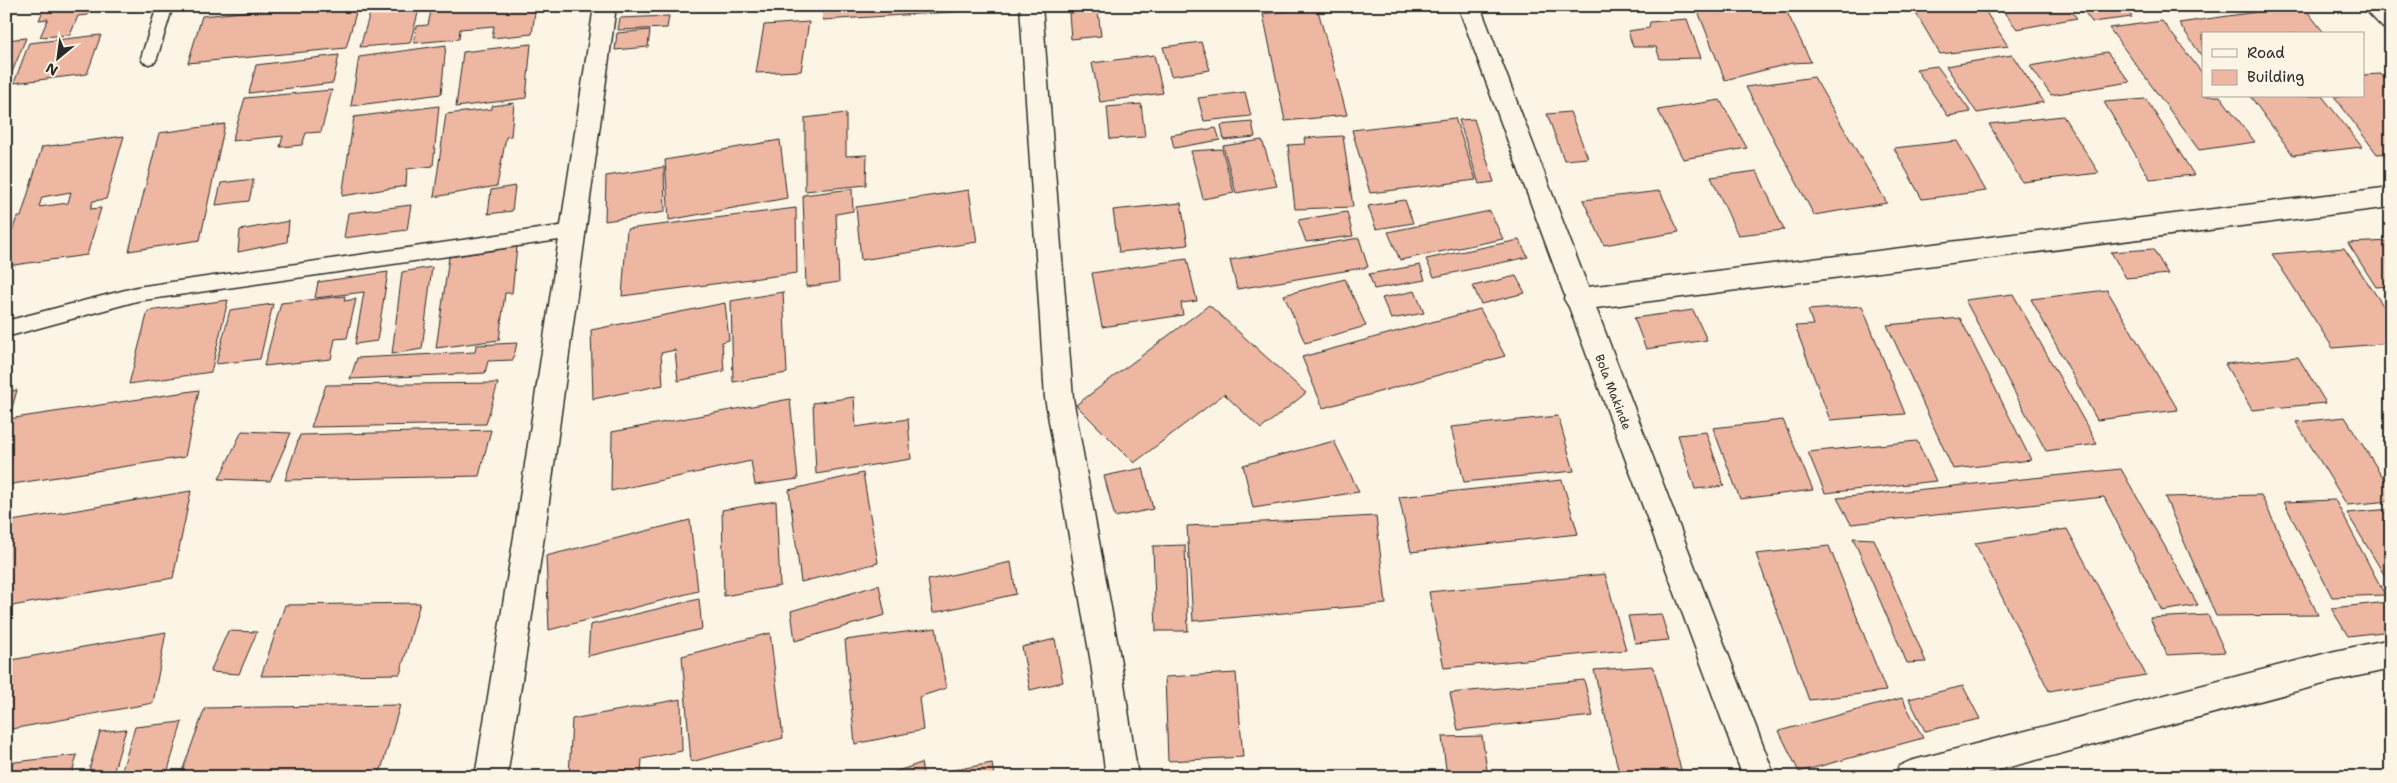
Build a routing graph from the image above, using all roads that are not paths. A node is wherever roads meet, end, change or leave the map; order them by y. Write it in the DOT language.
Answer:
graph roads {
  1 [pos="165,6"];
  2 [pos="606,6"];
  3 [pos="1031,6"];
  4 [pos="1469,6"];
  5 [pos="2373,6"];
  6 [pos="2391,22"];
  7 [pos="149,58"];
  8 [pos="2391,197"];
  9 [pos="574,231"];
  10 [pos="1578,299"];
  11 [pos="6,329"];
  12 [pos="2391,654"];
  13 [pos="491,777"];
  14 [pos="1122,777"];
  15 [pos="1759,777"];
  16 [pos="1910,777"];
  1 -- 7 [label="lane"];
  2 -- 9 [label="street"];
  3 -- 14 [label="street"];
  4 -- 10 [label="street, Bola Makinde"];
  5 -- 6 [label="street"];
  8 -- 10 [label="street"];
  9 -- 11 [label="lane"];
  9 -- 13 [label="street"];
  10 -- 15 [label="street, Bola Makinde"];
  12 -- 16 [label="street"];
}
